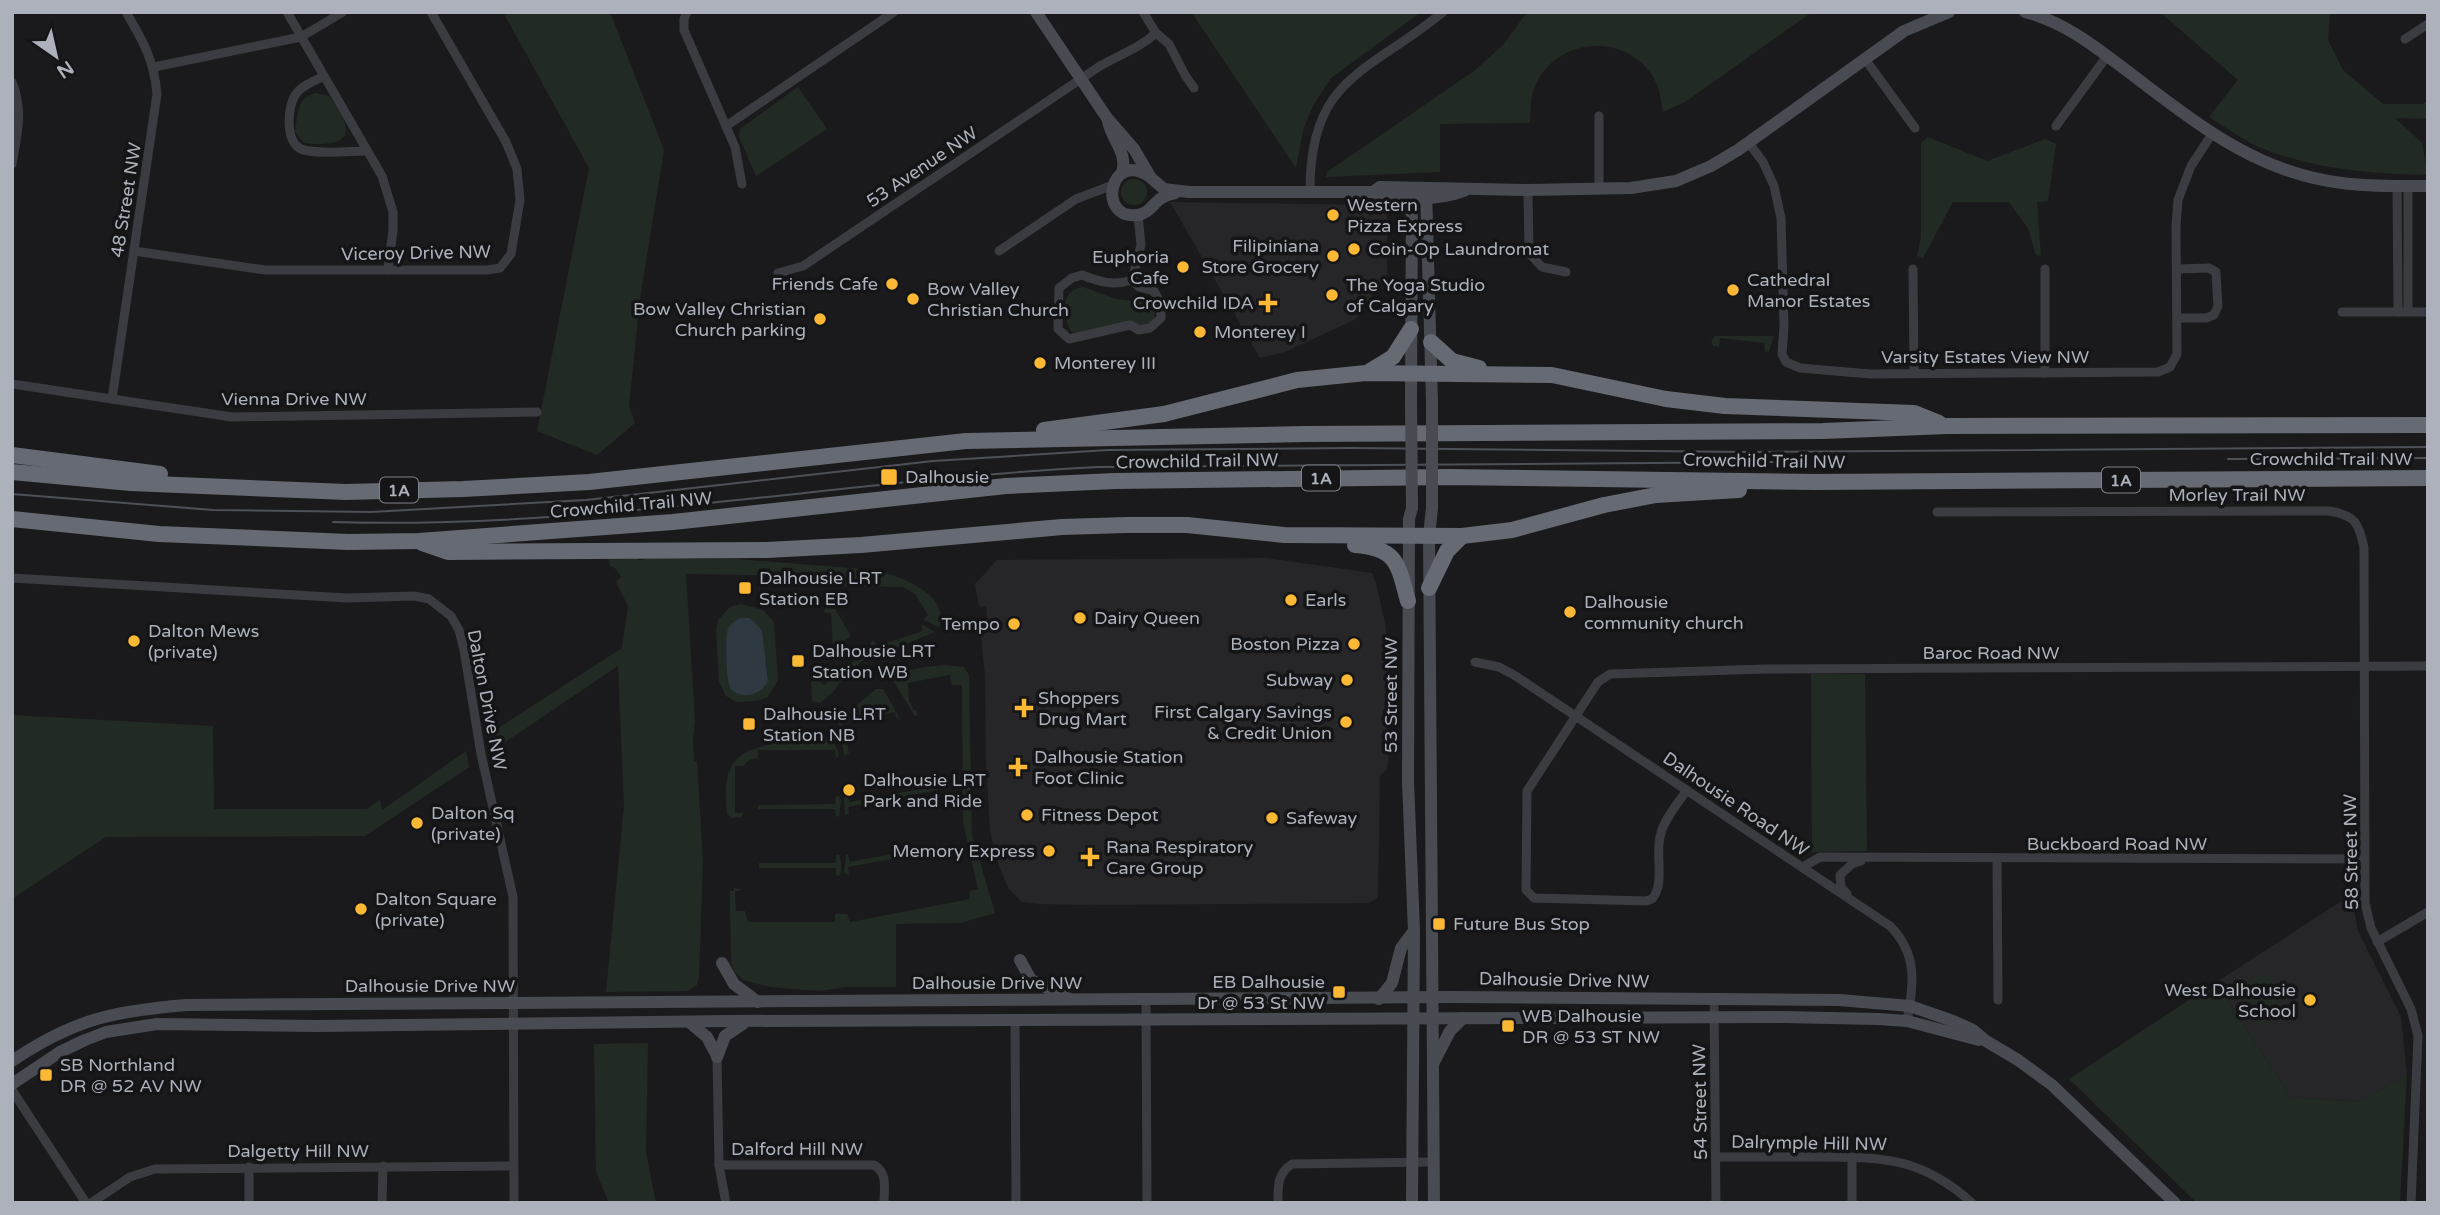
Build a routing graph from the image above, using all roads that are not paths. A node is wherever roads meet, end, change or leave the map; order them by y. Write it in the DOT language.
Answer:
graph roads {
  1 [pos="126,12"];
  2 [pos="286,12"];
  3 [pos="343,12"];
  4 [pos="430,12"];
  5 [pos="687,12"];
  6 [pos="894,12"];
  7 [pos="1036,12"];
  8 [pos="1143,12"];
  9 [pos="1443,12"];
  10 [pos="1949,12"];
  11 [pos="2027,13"];
  12 [pos="2428,24"];
  13 [pos="1156,33"];
  14 [pos="301,37"];
  15 [pos="2405,39"];
  16 [pos="2107,56"];
  17 [pos="1865,59"];
  18 [pos="154,67"];
  19 [pos="324,76"];
  20 [pos="1081,80"];
  21 [pos="12,82"];
  22 [pos="1194,88"];
  23 [pos="1599,116"];
  24 [pos="1107,118"];
  25 [pos="726,126"];
  26 [pos="2056,126"];
  27 [pos="1915,128"];
  28 [pos="2211,134"];
  29 [pos="1748,142"];
  30 [pos="367,151"];
  31 [pos="12,164"];
  32 [pos="1122,173"];
  33 [pos="1151,177"];
  34 [pos="742,184"];
  35 [pos="1113,185"];
  36 [pos="2403,186"];
  37 [pos="2428,186"];
  38 [pos="1599,189"];
  39 [pos="1310,190"];
  40 [pos="1528,190"];
  41 [pos="1179,191"];
  42 [pos="1096,192"];
  43 [pos="1412,192"];
  44 [pos="1426,193"];
  45 [pos="1113,201"];
  46 [pos="1138,215"];
  47 [pos="134,251"];
  48 [pos="999,251"];
  49 [pos="1913,269"];
  50 [pos="2045,269"];
  51 [pos="2177,269"];
  52 [pos="388,270"];
  53 [pos="1566,272"];
  54 [pos="778,273"];
  55 [pos="1132,281"];
  56 [pos="2343,312"];
  57 [pos="2403,312"];
  58 [pos="2428,312"];
  59 [pos="2177,318"];
  60 [pos="1411,330"];
  61 [pos="1431,342"];
  62 [pos="1366,373"];
  63 [pos="1490,373"];
  64 [pos="1914,373"];
  65 [pos="2045,373"];
  66 [pos="1411,374"];
  67 [pos="1430,374"];
  68 [pos="12,384"];
  69 [pos="112,399"];
  70 [pos="537,412"];
  71 [pos="2428,425"];
  72 [pos="1947,426"];
  73 [pos="966,441"];
  74 [pos="12,455"];
  75 [pos="12,472"];
  76 [pos="2428,478"];
  77 [pos="1815,482"];
  78 [pos="209,485"];
  79 [pos="1937,512"];
  80 [pos="12,519"];
  81 [pos="2361,532"];
  82 [pos="1284,535"];
  83 [pos="1409,536"];
  84 [pos="1429,536"];
  85 [pos="1462,536"];
  86 [pos="419,541"];
  87 [pos="12,578"];
  88 [pos="1429,588"];
  89 [pos="1408,601"];
  90 [pos="1475,662"];
  91 [pos="2428,666"];
  92 [pos="2365,667"];
  93 [pos="1576,716"];
  94 [pos="1687,790"];
  95 [pos="1869,859"];
  96 [pos="1997,859"];
  97 [pos="2365,859"];
  98 [pos="1803,867"];
  99 [pos="1852,900"];
  100 [pos="2428,912"];
  101 [pos="1414,931"];
  102 [pos="2377,942"];
  103 [pos="1020,960"];
  104 [pos="722,963"];
  105 [pos="1432,997"];
  106 [pos="1414,998"];
  107 [pos="1379,999"];
  108 [pos="1146,1000"];
  109 [pos="1714,1000"];
  110 [pos="1998,1000"];
  111 [pos="1074,1001"];
  112 [pos="758,1002"];
  113 [pos="515,1003"];
  114 [pos="1910,1006"];
  115 [pos="1413,1018"];
  116 [pos="1432,1018"];
  117 [pos="1463,1018"];
  118 [pos="1714,1018"];
  119 [pos="1146,1019"];
  120 [pos="1015,1020"];
  121 [pos="747,1021"];
  122 [pos="1908,1021"];
  123 [pos="689,1022"];
  124 [pos="514,1023"];
  125 [pos="1986,1041"];
  126 [pos="717,1057"];
  127 [pos="12,1061"];
  128 [pos="1432,1066"];
  129 [pos="12,1084"];
  130 [pos="12,1090"];
  131 [pos="1717,1157"];
  132 [pos="1852,1157"];
  133 [pos="1412,1162"];
  134 [pos="1433,1162"];
  135 [pos="719,1165"];
  136 [pos="513,1166"];
  137 [pos="249,1167"];
  138 [pos="383,1167"];
  139 [pos="86,1203"];
  140 [pos="91,1203"];
  141 [pos="249,1203"];
  142 [pos="382,1203"];
  143 [pos="514,1203"];
  144 [pos="726,1203"];
  145 [pos="884,1203"];
  146 [pos="1016,1203"];
  147 [pos="1147,1203"];
  148 [pos="1278,1203"];
  149 [pos="1412,1203"];
  150 [pos="1434,1203"];
  151 [pos="1716,1203"];
  152 [pos="1852,1203"];
  153 [pos="1972,1203"];
  154 [pos="2175,1203"];
  155 [pos="2411,1203"];
  1 -- 18 [label="street, 48 Street NW"];
  2 -- 14 [label="street"];
  3 -- 14 [label="street"];
  4 -- 52 [label="street, Viceroy Drive NW"];
  5 -- 25 [label="street"];
  6 -- 25 [label="street"];
  7 -- 20 [label="street"];
  8 -- 13 [label="street"];
  9 -- 39 [label="street"];
  10 -- 17 [label="street"];
  11 -- 16 [label="street"];
  12 -- 15 [label="street"];
  13 -- 20 [label="street, 53 Avenue NW"];
  13 -- 22 [label="street"];
  14 -- 18 [label="street"];
  14 -- 19 [label="street"];
  16 -- 26 [label="street"];
  16 -- 28 [label="street"];
  17 -- 27 [label="street"];
  17 -- 29 [label="street"];
  18 -- 47 [label="street, 48 Street NW"];
  19 -- 30 [label="street"];
  19 -- 30 [label="street"];
  20 -- 24 [label="street"];
  20 -- 54 [label="street, 53 Avenue NW"];
  21 -- 31 [label="street"];
  23 -- 38 [label="street"];
  24 -- 32 [label="street"];
  24 -- 33 [label="street"];
  25 -- 34 [label="street"];
  28 -- 36 [label="street"];
  28 -- 51 [label="street, Varsity Estates View NW"];
  29 -- 38 [label="street"];
  29 -- 64 [label="street, Varsity Estates View NW"];
  30 -- 52 [label="street"];
  32 -- 33 [label="street"];
  32 -- 35 [label="street"];
  33 -- 41 [label="street"];
  35 -- 42 [label="street"];
  35 -- 45 [label="street"];
  36 -- 37 [label="street"];
  36 -- 57 [label="street"];
  38 -- 40 [label="street"];
  39 -- 41 [label="street"];
  39 -- 43 [label="street"];
  40 -- 44 [label="street"];
  40 -- 53 [label="street"];
  41 -- 46 [label="street"];
  42 -- 45 [label="street"];
  42 -- 48 [label="street"];
  43 -- 44 [label="street"];
  43 -- 60 [label="street, 53 Street NW"];
  44 -- 61 [label="street"];
  45 -- 46 [label="street"];
  46 -- 55 [label="street"];
  47 -- 52 [label="street, Viceroy Drive NW"];
  47 -- 69 [label="street, 48 Street NW"];
  49 -- 64 [label="street"];
  50 -- 65 [label="street"];
  51 -- 59 [label="street, Varsity Estates View NW"];
  51 -- 59 [label="street"];
  55 -- 55 [label="street"];
  56 -- 57 [label="street"];
  57 -- 58 [label="street"];
  59 -- 65 [label="street, Varsity Estates View NW"];
  60 -- 62 [label="highway"];
  60 -- 66 [label="street, 53 Street NW"];
  61 -- 63 [label="highway"];
  61 -- 67 [label="street"];
  62 -- 66 [label="highway"];
  62 -- 73 [label="highway"];
  63 -- 67 [label="highway"];
  63 -- 72 [label="highway"];
  64 -- 65 [label="street, Varsity Estates View NW"];
  66 -- 67 [label="highway"];
  66 -- 83 [label="street, 53 Street NW, bridge"];
  67 -- 84 [label="street, bridge"];
  68 -- 69 [label="street, Vienna Drive NW"];
  69 -- 70 [label="street, Vienna Drive NW"];
  71 -- 72 [label="highway, Crowchild Trail NW / 1A"];
  72 -- 73 [label="highway, Crowchild Trail NW / 1A"];
  73 -- 78 [label="highway, Crowchild Trail NW / 1A"];
  74 -- 78 [label="highway"];
  75 -- 78 [label="highway, Crowchild Trail NW / 1A"];
  76 -- 77 [label="highway, Crowchild Trail NW / 1A"];
  77 -- 85 [label="highway"];
  77 -- 86 [label="highway, Crowchild Trail NW / 1A"];
  79 -- 81 [label="street, Morley Trail NW"];
  80 -- 86 [label="highway, Crowchild Trail NW / 1A"];
  81 -- 92 [label="street, 58 Street NW"];
  82 -- 83 [label="highway"];
  82 -- 86 [label="highway"];
  82 -- 89 [label="highway"];
  83 -- 84 [label="highway"];
  83 -- 89 [label="street, 53 Street NW"];
  84 -- 85 [label="highway"];
  84 -- 88 [label="street"];
  85 -- 88 [label="highway"];
  87 -- 113 [label="street, Dalton Drive NW"];
  88 -- 105 [label="street"];
  89 -- 101 [label="street, 53 Street NW"];
  90 -- 93 [label="street, Dalhousie Road NW"];
  91 -- 92 [label="street, Baroc Road NW"];
  92 -- 93 [label="street, Baroc Road NW"];
  92 -- 97 [label="street, 58 Street NW"];
  93 -- 94 [label="street, Dalhousie Road NW"];
  93 -- 94 [label="street, Baroc Road NW"];
  94 -- 98 [label="street, Dalhousie Road NW"];
  95 -- 96 [label="street, Buckboard Road NW"];
  95 -- 98 [label="street, Buckboard Road NW"];
  95 -- 99 [label="street"];
  96 -- 97 [label="street, Buckboard Road NW"];
  96 -- 110 [label="street"];
  97 -- 102 [label="street, 58 Street NW"];
  98 -- 99 [label="street, Dalhousie Road NW"];
  99 -- 114 [label="street, Dalhousie Road NW"];
  100 -- 102 [label="street"];
  101 -- 106 [label="street, 53 Street NW"];
  101 -- 107 [label="street"];
  102 -- 155 [label="street, 58 Street NW"];
  103 -- 111 [label="street"];
  104 -- 112 [label="street"];
  105 -- 106 [label="street, Dalhousie Drive NW"];
  105 -- 109 [label="street, Dalhousie Drive NW"];
  105 -- 116 [label="street"];
  106 -- 107 [label="street, Dalhousie Drive NW"];
  106 -- 115 [label="street, 53 Street NW"];
  107 -- 108 [label="street, Dalhousie Drive NW"];
  108 -- 111 [label="street, Dalhousie Drive NW"];
  108 -- 119 [label="street"];
  109 -- 114 [label="street, Dalhousie Drive NW"];
  109 -- 118 [label="street, 54 Street NW"];
  111 -- 112 [label="street, Dalhousie Drive NW"];
  112 -- 113 [label="street, Dalhousie Drive NW"];
  113 -- 124 [label="street, Dalton Drive NW"];
  113 -- 127 [label="street, Dalhousie Drive NW"];
  114 -- 122 [label="street, Dalhousie Road NW"];
  114 -- 125 [label="street, Dalhousie Drive NW"];
  115 -- 116 [label="street, Dalhousie Drive NW"];
  115 -- 119 [label="street, Dalhousie Drive NW"];
  115 -- 133 [label="street, 53 Street NW"];
  116 -- 117 [label="street, Dalhousie Drive NW"];
  116 -- 128 [label="street"];
  117 -- 118 [label="street, Dalhousie Drive NW"];
  117 -- 128 [label="street"];
  118 -- 122 [label="street, Dalhousie Drive NW"];
  118 -- 131 [label="street, 54 Street NW"];
  119 -- 120 [label="street, Dalhousie Drive NW"];
  119 -- 147 [label="street"];
  120 -- 121 [label="street, Dalhousie Drive NW"];
  120 -- 146 [label="street"];
  121 -- 123 [label="street, Dalhousie Drive NW"];
  121 -- 126 [label="street"];
  122 -- 125 [label="street, Dalhousie Drive NW"];
  123 -- 124 [label="street, Dalhousie Drive NW"];
  123 -- 126 [label="street"];
  124 -- 129 [label="street, Dalhousie Drive NW"];
  124 -- 136 [label="street, Dalton Drive NW"];
  125 -- 154 [label="street, Dalhousie Drive NW"];
  126 -- 135 [label="street"];
  128 -- 134 [label="street"];
  130 -- 139 [label="street"];
  131 -- 132 [label="street, Dalrymple Hill NW"];
  131 -- 151 [label="street, 54 Street NW"];
  132 -- 152 [label="street"];
  132 -- 153 [label="street, Dalrymple Hill NW"];
  133 -- 134 [label="street"];
  133 -- 148 [label="street"];
  133 -- 149 [label="street, 53 Street NW"];
  134 -- 150 [label="street"];
  135 -- 144 [label="street"];
  135 -- 145 [label="street, Dalford Hill NW"];
  136 -- 138 [label="street, Dalgetty Hill NW"];
  136 -- 143 [label="street, Dalton Drive NW"];
  137 -- 138 [label="street, Dalgetty Hill NW"];
  137 -- 140 [label="street, Dalgetty Hill NW"];
  137 -- 141 [label="street"];
  138 -- 142 [label="street"];
}
